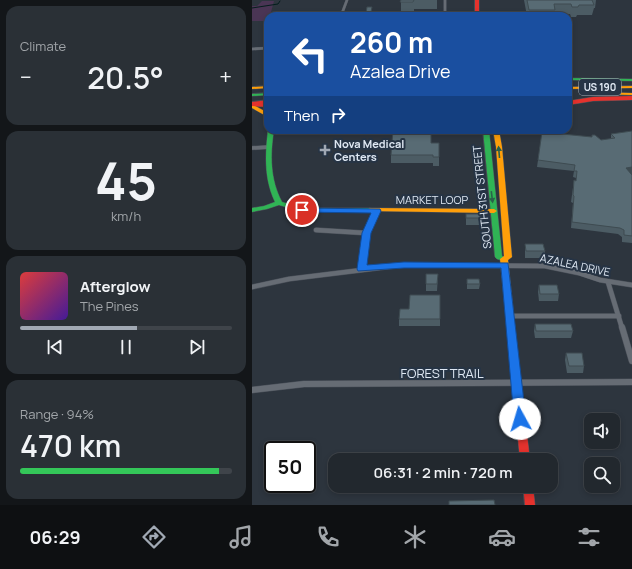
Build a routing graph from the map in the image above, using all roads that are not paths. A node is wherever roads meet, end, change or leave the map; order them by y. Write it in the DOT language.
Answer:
graph roads {
  1 [pos="347,0"];
  2 [pos="446,0"];
  3 [pos="477,0"];
  4 [pos="342,12"];
  5 [pos="445,12"];
  6 [pos="477,12"];
  7 [pos="264,48"];
  8 [pos="252,49"];
  9 [pos="572,79"];
  10 [pos="632,80"];
  11 [pos="264,87"];
  12 [pos="632,87"];
  13 [pos="252,88"];
  14 [pos="572,88"];
  15 [pos="632,90"];
  16 [pos="572,92"];
  17 [pos="572,92"];
  18 [pos="252,94"];
  19 [pos="264,94"];
  20 [pos="632,94"];
  21 [pos="264,97"];
  22 [pos="252,98"];
  23 [pos="632,98"];
  24 [pos="572,102"];
  25 [pos="264,104"];
  26 [pos="252,105"];
  27 [pos="264,112"];
  28 [pos="270,134"];
  29 [pos="486,134"];
  30 [pos="497,134"];
  31 [pos="268,147"];
  32 [pos="252,148"];
  33 [pos="279,203"];
  34 [pos="252,210"];
  35 [pos="377,211"];
  36 [pos="494,211"];
  37 [pos="316,230"];
  38 [pos="366,233"];
  39 [pos="505,262"];
  40 [pos="362,269"];
  41 [pos="608,282"];
  42 [pos="632,285"];
  43 [pos="252,287"];
  44 [pos="510,316"];
  45 [pos="619,316"];
  46 [pos="632,361"];
  47 [pos="632,382"];
  48 [pos="516,383"];
  49 [pos="252,390"];
  50 [pos="524,453"];
  51 [pos="529,493"];
  52 [pos="530,505"];
  1 -- 4 [label="street"];
  2 -- 5 [label="street"];
  3 -- 6 [label="main road"];
  7 -- 8 [label="street"];
  9 -- 10 [label="main road"];
  11 -- 13 [label="main road"];
  12 -- 14 [label="main road, US 190"];
  15 -- 16 [label="main road, US 190"];
  17 -- 20 [label="main road"];
  18 -- 19 [label="main road"];
  21 -- 22 [label="main road"];
  23 -- 24 [label="main road"];
  25 -- 26 [label="main road"];
  26 -- 27 [label="main road"];
  28 -- 31 [label="main road"];
  29 -- 36 [label="main road, SOUTH 31ST STREET, one-way"];
  39 -- 30 [label="main road, SOUTH 31ST STREET, one-way"];
  31 -- 32 [label="street"];
  31 -- 33 [label="main road"];
  33 -- 34 [label="main road"];
  33 -- 35 [label="main road, MARKET LOOP"];
  35 -- 36 [label="main road, MARKET LOOP"];
  35 -- 38 [label="street"];
  36 -- 39 [label="main road, SOUTH 31ST STREET"];
  37 -- 38 [label="street"];
  38 -- 40 [label="street"];
  39 -- 40 [label="street, AZALEA DRIVE"];
  39 -- 41 [label="street, AZALEA DRIVE"];
  39 -- 44 [label="main road, SOUTH 31ST STREET"];
  40 -- 43 [label="street, AZALEA DRIVE"];
  41 -- 42 [label="street, AZALEA DRIVE"];
  41 -- 45 [label="street"];
  44 -- 45 [label="street"];
  44 -- 48 [label="main road, SOUTH 31ST STREET"];
  45 -- 46 [label="street"];
  47 -- 48 [label="street, FOREST TRAIL"];
  48 -- 49 [label="street, FOREST TRAIL"];
  48 -- 50 [label="main road, SOUTH 31ST STREET"];
  51 -- 52 [label="main road"];
}
